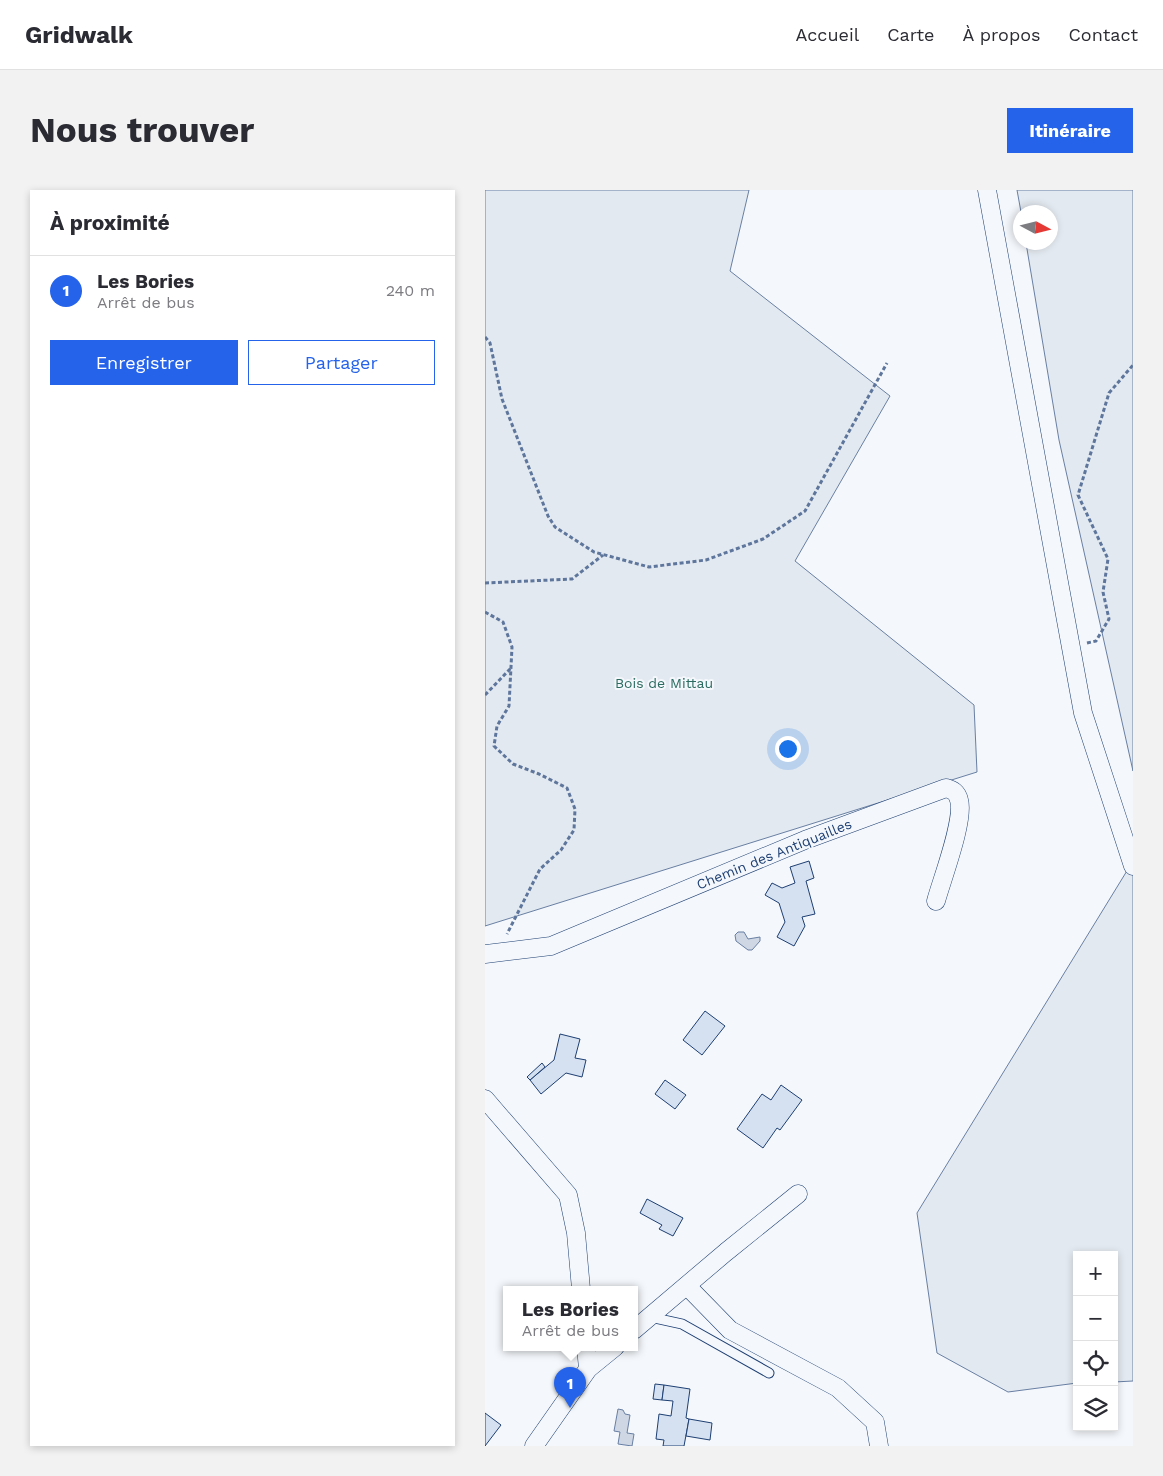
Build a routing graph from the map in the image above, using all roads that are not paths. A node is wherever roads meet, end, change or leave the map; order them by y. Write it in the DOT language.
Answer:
graph roads {
  1 [pos="987,190"];
  2 [pos="1133,866"];
  3 [pos="936,901"];
  4 [pos="491,953"];
  5 [pos="485,1099"];
  6 [pos="799,1194"];
  7 [pos="581,1286"];
  8 [pos="687,1286"];
  9 [pos="650,1317"];
  10 [pos="638,1327"];
  11 [pos="587,1351"];
  12 [pos="610,1351"];
  13 [pos="589,1369"];
  14 [pos="769,1373"];
  15 [pos="534,1446"];
  16 [pos="879,1446"];
  1 -- 2 [label="street"];
  3 -- 4 [label="street, Chemin des Antiquailles"];
  5 -- 7 [label="street"];
  6 -- 8 [label="street"];
  8 -- 9 [label="street"];
  8 -- 16 [label="street"];
  9 -- 10 [label="street"];
  9 -- 14 [label="lane"];
  11 -- 13 [label="street"];
  12 -- 13 [label="street"];
  13 -- 15 [label="street"];
}
